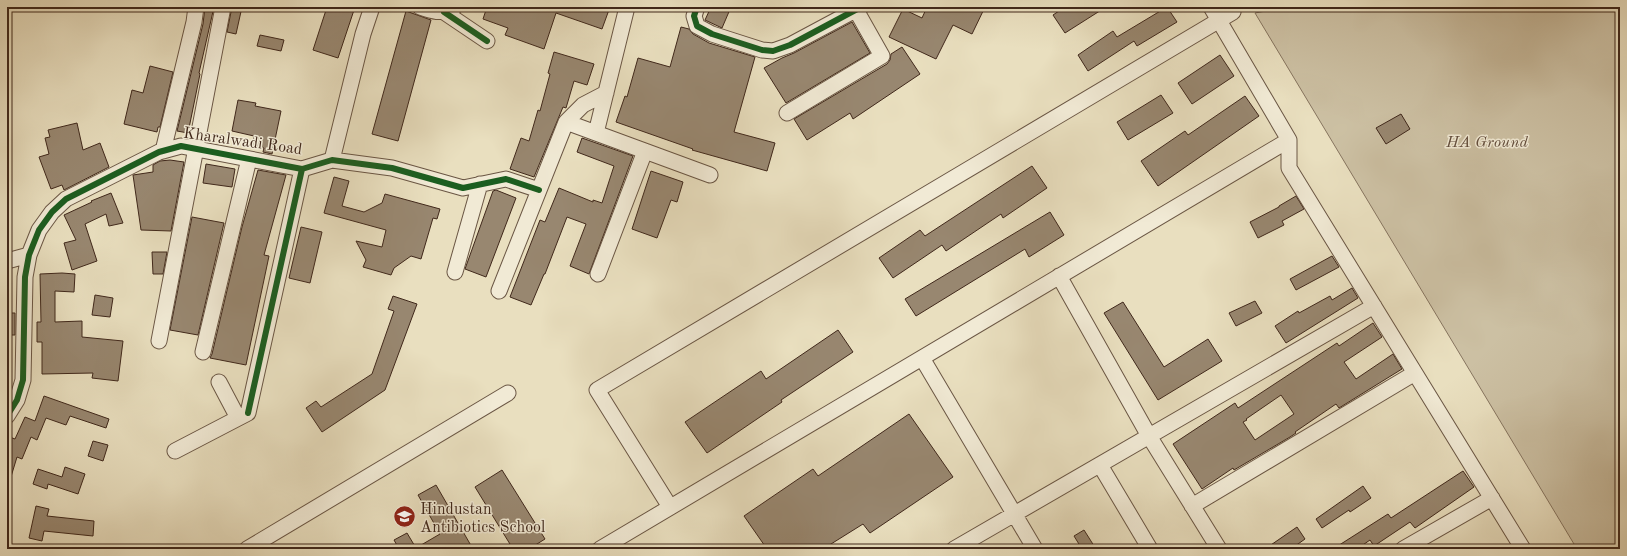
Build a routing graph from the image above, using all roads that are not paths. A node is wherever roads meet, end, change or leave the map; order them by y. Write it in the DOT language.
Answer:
graph roads {
  1 [pos="196,7"];
  2 [pos="223,7"];
  3 [pos="372,7"];
  4 [pos="420,7"];
  5 [pos="627,7"];
  6 [pos="697,7"];
  7 [pos="858,8"];
  8 [pos="449,10"];
  9 [pos="1233,12"];
  10 [pos="1215,13"];
  11 [pos="487,41"];
  12 [pos="606,93"];
  13 [pos="787,113"];
  14 [pos="566,122"];
  15 [pos="596,133"];
  16 [pos="1288,140"];
  17 [pos="196,149"];
  18 [pos="163,151"];
  19 [pos="645,151"];
  20 [pos="249,159"];
  21 [pos="332,160"];
  22 [pos="302,170"];
  23 [pos="710,175"];
  24 [pos="480,184"];
  25 [pos="539,190"];
  26 [pos="29,254"];
  27 [pos="7,262"];
  28 [pos="455,272"];
  29 [pos="598,274"];
  30 [pos="1059,276"];
  31 [pos="499,291"];
  32 [pos="1374,306"];
  33 [pos="159,341"];
  34 [pos="203,352"];
  35 [pos="922,358"];
  36 [pos="1415,373"];
  37 [pos="220,382"];
  38 [pos="508,393"];
  39 [pos="243,415"];
  40 [pos="7,416"];
  41 [pos="1149,436"];
  42 [pos="175,451"];
  43 [pos="1100,464"];
  44 [pos="1492,498"];
  45 [pos="1192,506"];
  46 [pos="670,507"];
  47 [pos="1015,514"];
  48 [pos="247,549"];
  49 [pos="600,549"];
  50 [pos="954,549"];
  51 [pos="1035,549"];
  52 [pos="1150,549"];
  53 [pos="1219,549"];
  54 [pos="1403,549"];
  55 [pos="1523,549"];
  1 -- 18 [label="street"];
  2 -- 17 [label="street"];
  3 -- 21 [label="street"];
  4 -- 8 [label="street"];
  5 -- 12 [label="street"];
  6 -- 7 [label="street"];
  7 -- 13 [label="street"];
  8 -- 11 [label="street"];
  9 -- 10 [label="street"];
  10 -- 16 [label="street"];
  10 -- 46 [label="street"];
  12 -- 14 [label="street"];
  12 -- 15 [label="street"];
  14 -- 15 [label="street"];
  14 -- 25 [label="street"];
  15 -- 19 [label="street"];
  16 -- 30 [label="street"];
  16 -- 32 [label="street"];
  17 -- 18 [label="street, Kharalwadi Road"];
  17 -- 20 [label="street, Kharalwadi Road"];
  17 -- 33 [label="street"];
  18 -- 26 [label="street, Kharalwadi Road"];
  19 -- 23 [label="street"];
  19 -- 29 [label="street"];
  20 -- 22 [label="street, Kharalwadi Road"];
  20 -- 34 [label="street"];
  21 -- 22 [label="street, Kharalwadi Road"];
  21 -- 24 [label="street"];
  22 -- 39 [label="street"];
  24 -- 25 [label="street"];
  24 -- 28 [label="street"];
  25 -- 31 [label="street"];
  26 -- 27 [label="street"];
  26 -- 40 [label="street, Kharalwadi Road"];
  30 -- 35 [label="street"];
  30 -- 41 [label="street"];
  32 -- 36 [label="street"];
  32 -- 41 [label="street"];
  35 -- 46 [label="street"];
  35 -- 47 [label="street"];
  36 -- 44 [label="street"];
  36 -- 45 [label="street"];
  37 -- 39 [label="street"];
  38 -- 48 [label="street"];
  39 -- 42 [label="street"];
  41 -- 43 [label="street"];
  41 -- 45 [label="street"];
  43 -- 47 [label="street"];
  43 -- 52 [label="street"];
  44 -- 54 [label="street"];
  44 -- 55 [label="street"];
  45 -- 53 [label="street"];
  46 -- 49 [label="street"];
  47 -- 50 [label="street"];
  47 -- 51 [label="street"];
}
